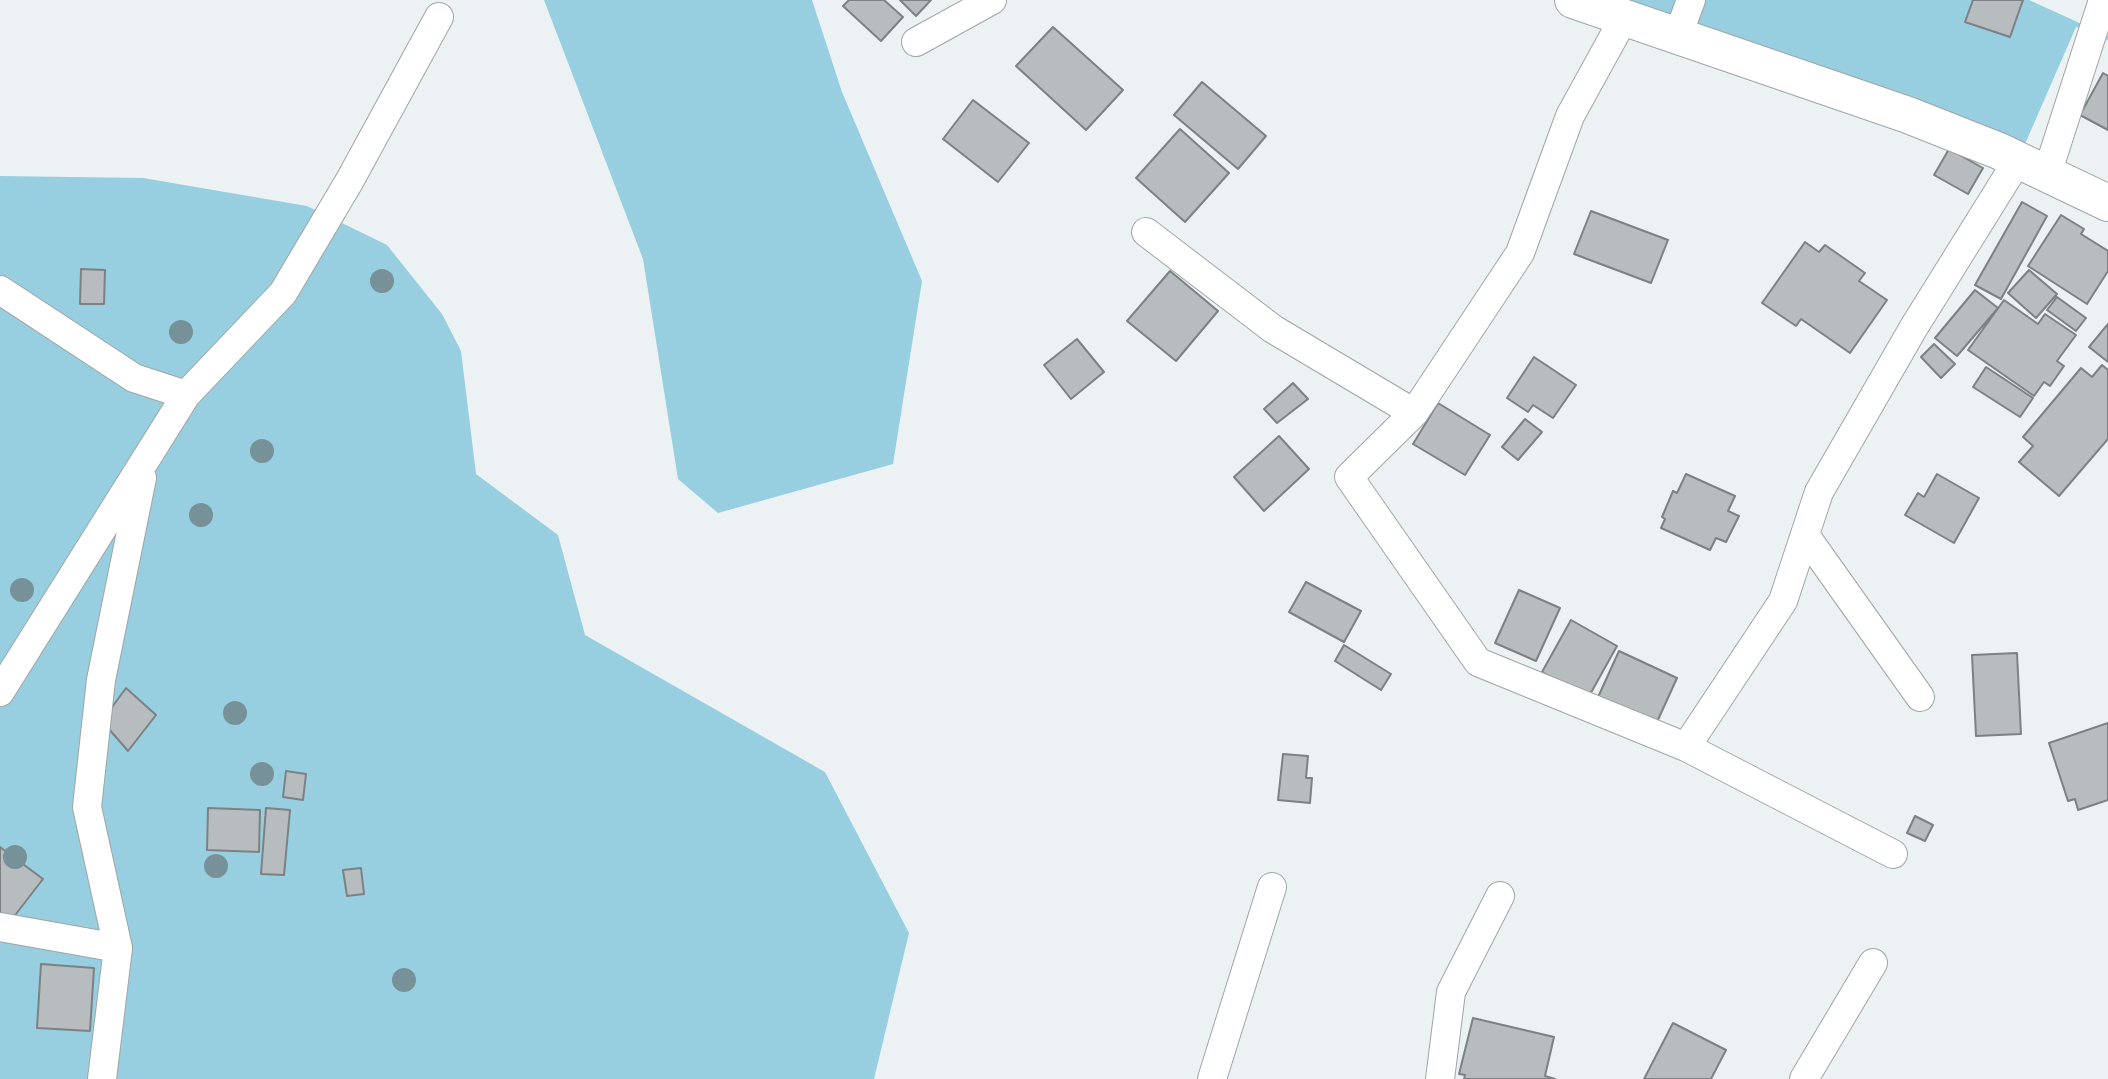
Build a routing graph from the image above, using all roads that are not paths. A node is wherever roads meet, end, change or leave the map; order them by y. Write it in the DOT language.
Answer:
graph roads {
  1 [pos="992,0"];
  2 [pos="1573,0"];
  3 [pos="1691,0"];
  4 [pos="2103,0"];
  5 [pos="1625,16"];
  6 [pos="439,17"];
  7 [pos="1678,35"];
  8 [pos="916,42"];
  9 [pos="2032,167"];
  10 [pos="2108,203"];
  11 [pos="1146,232"];
  12 [pos="0,290"];
  13 [pos="186,395"];
  14 [pos="1414,413"];
  15 [pos="145,461"];
  16 [pos="1805,535"];
  17 [pos="0,692"];
  18 [pos="1920,697"];
  19 [pos="1686,747"];
  20 [pos="1893,854"];
  21 [pos="1272,887"];
  22 [pos="1500,896"];
  23 [pos="0,927"];
  24 [pos="118,948"];
  25 [pos="1873,963"];
  26 [pos="102,1079"];
  27 [pos="1212,1079"];
  28 [pos="1440,1079"];
  29 [pos="1804,1079"];
  1 -- 8 [label="street"];
  2 -- 5 [label="street"];
  3 -- 7 [label="street"];
  4 -- 9 [label="street"];
  5 -- 7 [label="street"];
  5 -- 14 [label="street"];
  6 -- 13 [label="street"];
  7 -- 9 [label="street"];
  9 -- 10 [label="street"];
  9 -- 16 [label="street"];
  11 -- 14 [label="street"];
  12 -- 13 [label="street"];
  13 -- 15 [label="street"];
  14 -- 19 [label="street"];
  15 -- 17 [label="street"];
  15 -- 24 [label="street"];
  16 -- 18 [label="street"];
  16 -- 19 [label="street"];
  19 -- 20 [label="street"];
  21 -- 27 [label="street"];
  22 -- 28 [label="street"];
  23 -- 24 [label="street"];
  24 -- 26 [label="street"];
  25 -- 29 [label="street"];
}
